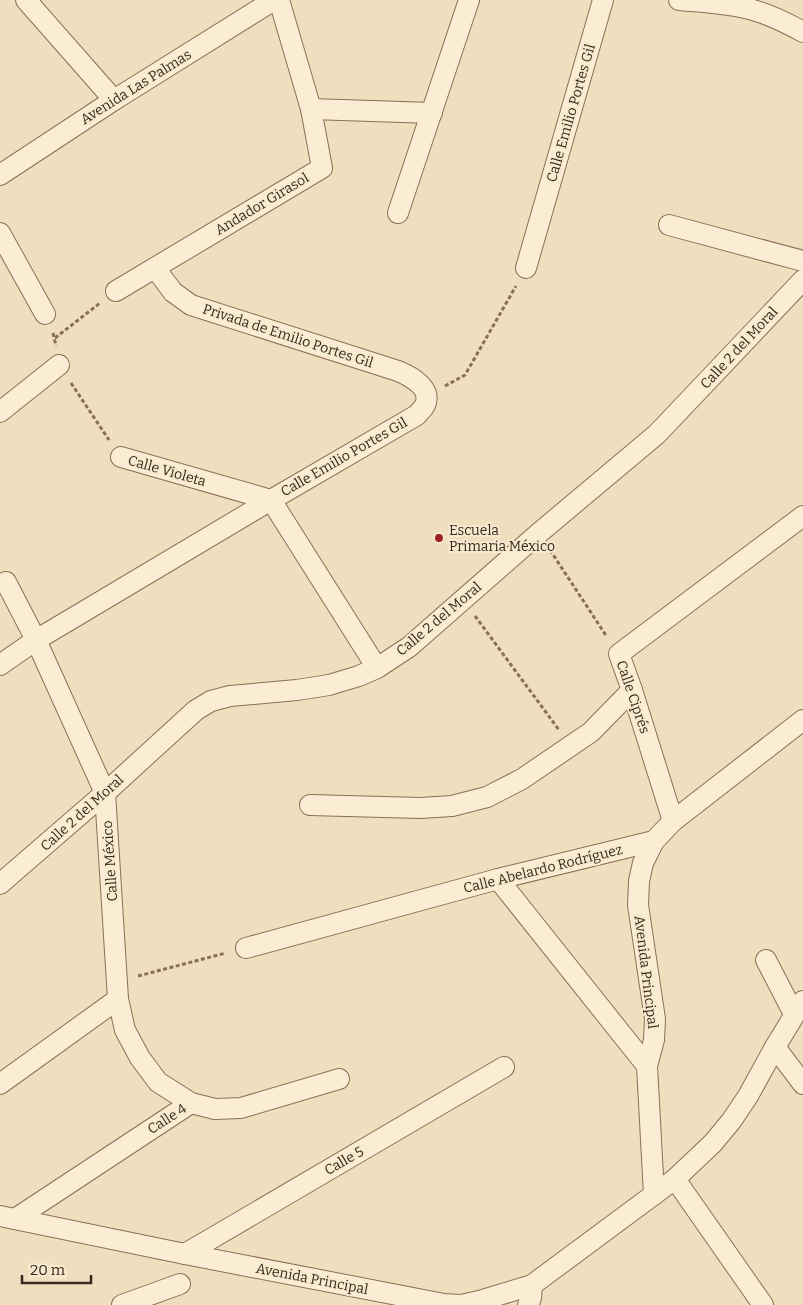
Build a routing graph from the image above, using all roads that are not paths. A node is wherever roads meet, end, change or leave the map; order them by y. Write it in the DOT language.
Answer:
graph roads {
  1 [pos="26,0"];
  2 [pos="274,0"];
  3 [pos="279,0"];
  4 [pos="469,0"];
  5 [pos="603,0"];
  6 [pos="679,0"];
  7 [pos="803,32"];
  8 [pos="114,100"];
  9 [pos="311,110"];
  10 [pos="432,113"];
  11 [pos="0,175"];
  12 [pos="398,213"];
  13 [pos="669,225"];
  14 [pos="0,233"];
  15 [pos="803,261"];
  16 [pos="155,268"];
  17 [pos="526,268"];
  18 [pos="803,280"];
  19 [pos="116,291"];
  20 [pos="46,314"];
  21 [pos="59,365"];
  22 [pos="426,396"];
  23 [pos="0,412"];
  24 [pos="121,458"];
  25 [pos="271,500"];
  26 [pos="803,516"];
  27 [pos="6,582"];
  28 [pos="36,640"];
  29 [pos="0,665"];
  30 [pos="377,668"];
  31 [pos="632,690"];
  32 [pos="803,720"];
  33 [pos="105,793"];
  34 [pos="310,805"];
  35 [pos="673,822"];
  36 [pos="654,841"];
  37 [pos="498,879"];
  38 [pos="0,884"];
  39 [pos="246,948"];
  40 [pos="766,960"];
  41 [pos="118,990"];
  42 [pos="798,1008"];
  43 [pos="775,1047"];
  44 [pos="647,1066"];
  45 [pos="504,1067"];
  46 [pos="339,1079"];
  47 [pos="0,1084"];
  48 [pos="803,1084"];
  49 [pos="191,1103"];
  50 [pos="675,1179"];
  51 [pos="654,1195"];
  52 [pos="8,1218"];
  53 [pos="185,1254"];
  54 [pos="180,1284"];
  55 [pos="532,1285"];
  56 [pos="122,1305"];
  57 [pos="528,1305"];
  58 [pos="763,1305"];
  1 -- 8 [label="street"];
  2 -- 8 [label="street, Avenida Las Palmas"];
  3 -- 9 [label="street, Andador Girasol"];
  4 -- 10 [label="street"];
  5 -- 17 [label="street, Calle Emilio Portes Gil"];
  6 -- 7 [label="street"];
  8 -- 11 [label="street, Avenida Las Palmas"];
  9 -- 10 [label="street"];
  9 -- 16 [label="street, Andador Girasol"];
  10 -- 12 [label="street"];
  13 -- 15 [label="street"];
  14 -- 20 [label="street"];
  16 -- 19 [label="street"];
  16 -- 22 [label="street, Privada de Emilio Portes Gil"];
  18 -- 30 [label="street, Calle 2 del Moral"];
  21 -- 23 [label="street"];
  22 -- 25 [label="street, Calle Emilio Portes Gil"];
  24 -- 25 [label="street, Calle Violeta"];
  25 -- 28 [label="street, Calle Emilio Portes Gil"];
  25 -- 30 [label="street"];
  26 -- 31 [label="street, Calle Ciprés"];
  27 -- 28 [label="street, Calle México"];
  28 -- 29 [label="street, Calle Emilio Portes Gil"];
  28 -- 33 [label="street, Calle México"];
  30 -- 33 [label="street, Calle 2 del Moral"];
  31 -- 34 [label="street"];
  31 -- 35 [label="street, Calle Ciprés"];
  32 -- 35 [label="street"];
  33 -- 38 [label="street, Calle 2 del Moral"];
  33 -- 41 [label="street, Calle México"];
  35 -- 36 [label="street"];
  36 -- 37 [label="street, Calle Abelardo Rodríguez"];
  36 -- 44 [label="street, Avenida Principal"];
  37 -- 39 [label="street, Calle Abelardo Rodríguez"];
  37 -- 44 [label="street"];
  40 -- 42 [label="street"];
  41 -- 47 [label="street"];
  41 -- 49 [label="street, Calle México"];
  42 -- 43 [label="street, Avenida Principal"];
  43 -- 48 [label="street"];
  43 -- 50 [label="street, Avenida Principal"];
  44 -- 51 [label="street, Avenida Principal"];
  45 -- 53 [label="street, Calle 5"];
  46 -- 49 [label="street, Calle 4"];
  49 -- 52 [label="street, Calle 4"];
  50 -- 51 [label="street, Avenida Principal"];
  50 -- 58 [label="street"];
  51 -- 55 [label="street, Avenida Principal"];
  52 -- 53 [label="street, Avenida Principal"];
  53 -- 55 [label="street, Avenida Principal"];
  54 -- 56 [label="street"];
  55 -- 57 [label="street"];
}
